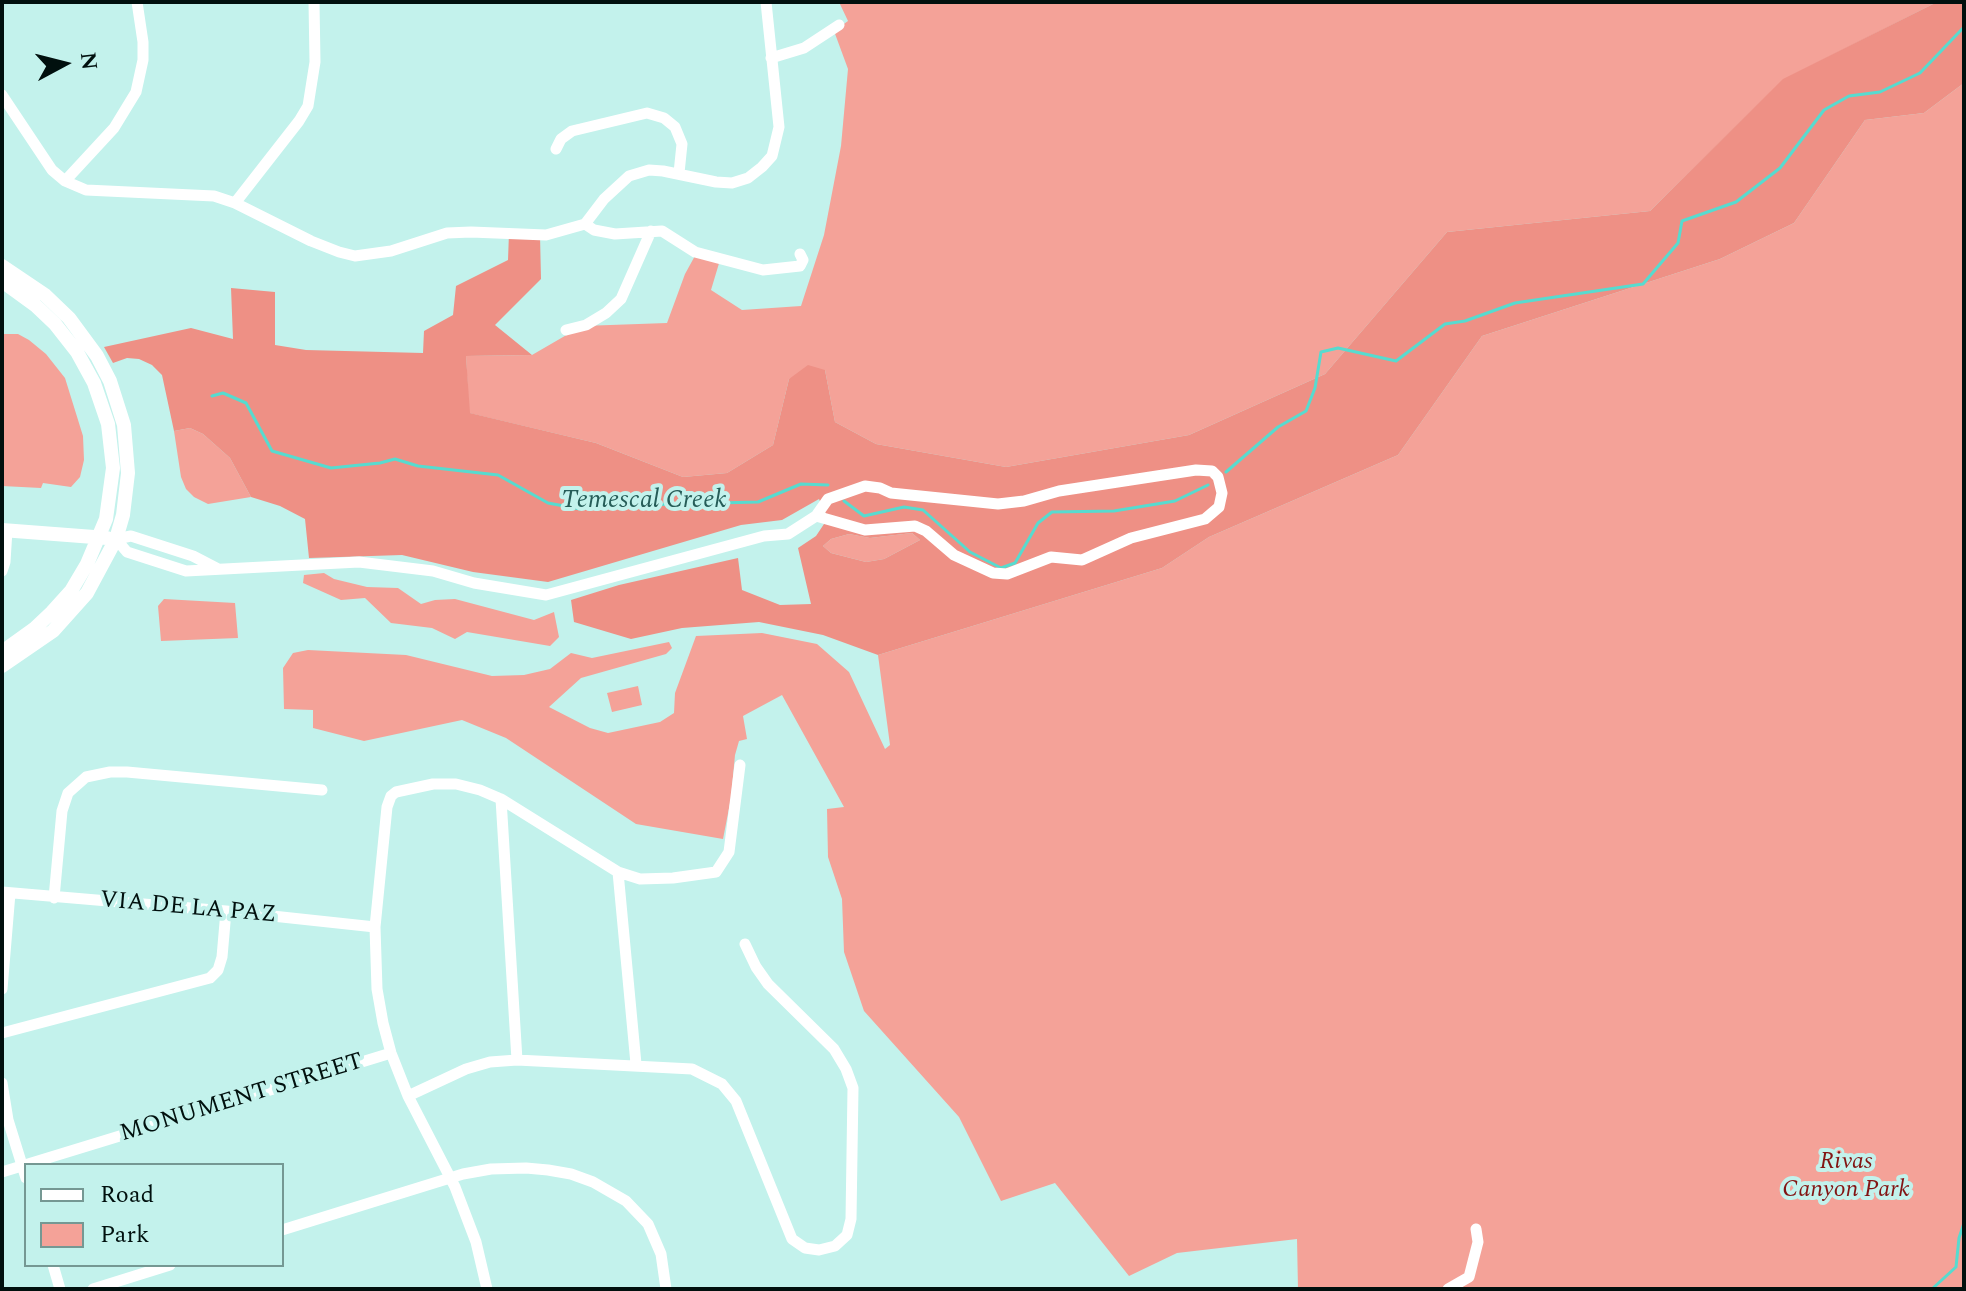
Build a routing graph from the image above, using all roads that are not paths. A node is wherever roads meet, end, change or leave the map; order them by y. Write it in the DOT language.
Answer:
graph roads {
  1 [pos="137,2"];
  2 [pos="314,2"];
  3 [pos="766,2"];
  4 [pos="839,25"];
  5 [pos="771,58"];
  6 [pos="2,95"];
  7 [pos="556,149"];
  8 [pos="679,173"];
  9 [pos="65,181"];
  10 [pos="235,203"];
  11 [pos="585,224"];
  12 [pos="651,231"];
  13 [pos="800,254"];
  14 [pos="2,266"];
  15 [pos="2,281"];
  16 [pos="566,330"];
  17 [pos="816,516"];
  18 [pos="5,530"];
  19 [pos="99,537"];
  20 [pos="116,539"];
  21 [pos="218,569"];
  22 [pos="2,571"];
  23 [pos="2,652"];
  24 [pos="2,666"];
  25 [pos="740,765"];
  26 [pos="322,790"];
  27 [pos="501,799"];
  28 [pos="618,872"];
  29 [pos="6,893"];
  30 [pos="54,898"];
  31 [pos="226,911"];
  32 [pos="375,927"];
  33 [pos="745,944"];
  34 [pos="2,989"];
  35 [pos="2,1033"];
  36 [pos="391,1053"];
  37 [pos="517,1060"];
  38 [pos="636,1064"];
  39 [pos="2,1083"];
  40 [pos="408,1096"];
  41 [pos="32,1163"];
  42 [pos="22,1166"];
  43 [pos="2,1172"];
  44 [pos="24,1172"];
  45 [pos="452,1177"];
  46 [pos="284,1229"];
  47 [pos="1476,1229"];
  48 [pos="54,1267"];
  49 [pos="164,1267"];
  50 [pos="60,1289"];
  51 [pos="93,1289"];
  52 [pos="487,1289"];
  53 [pos="666,1289"];
  54 [pos="1448,1289"];
  1 -- 9 [label="street"];
  2 -- 10 [label="street"];
  3 -- 5 [label="street"];
  4 -- 5 [label="street"];
  5 -- 8 [label="street"];
  6 -- 9 [label="street"];
  7 -- 8 [label="street"];
  8 -- 11 [label="street"];
  9 -- 10 [label="street"];
  10 -- 11 [label="street"];
  11 -- 12 [label="street"];
  12 -- 13 [label="street"];
  12 -- 16 [label="street"];
  14 -- 20 [label="main road"];
  15 -- 19 [label="main road"];
  17 -- 17 [label="street"];
  17 -- 21 [label="street"];
  18 -- 19 [label="main road"];
  18 -- 22 [label="street"];
  19 -- 20 [label="main road"];
  19 -- 23 [label="main road"];
  20 -- 21 [label="street"];
  20 -- 21 [label="street"];
  20 -- 24 [label="main road"];
  25 -- 28 [label="street"];
  26 -- 30 [label="street"];
  27 -- 28 [label="street"];
  27 -- 32 [label="street"];
  27 -- 37 [label="street"];
  28 -- 38 [label="street"];
  29 -- 30 [label="street, VIA DE LA PAZ"];
  29 -- 34 [label="street"];
  30 -- 31 [label="street, VIA DE LA PAZ"];
  31 -- 32 [label="street, VIA DE LA PAZ"];
  31 -- 35 [label="street"];
  32 -- 36 [label="street"];
  33 -- 38 [label="street"];
  36 -- 40 [label="street"];
  36 -- 41 [label="street, MONUMENT STREET"];
  37 -- 38 [label="street"];
  37 -- 40 [label="street"];
  39 -- 42 [label="street"];
  40 -- 45 [label="street"];
  42 -- 43 [label="street, MONUMENT STREET"];
  42 -- 44 [label="street"];
  45 -- 46 [label="street"];
  45 -- 52 [label="street"];
  45 -- 53 [label="street"];
  47 -- 54 [label="street"];
  48 -- 50 [label="street"];
  49 -- 51 [label="street"];
}
